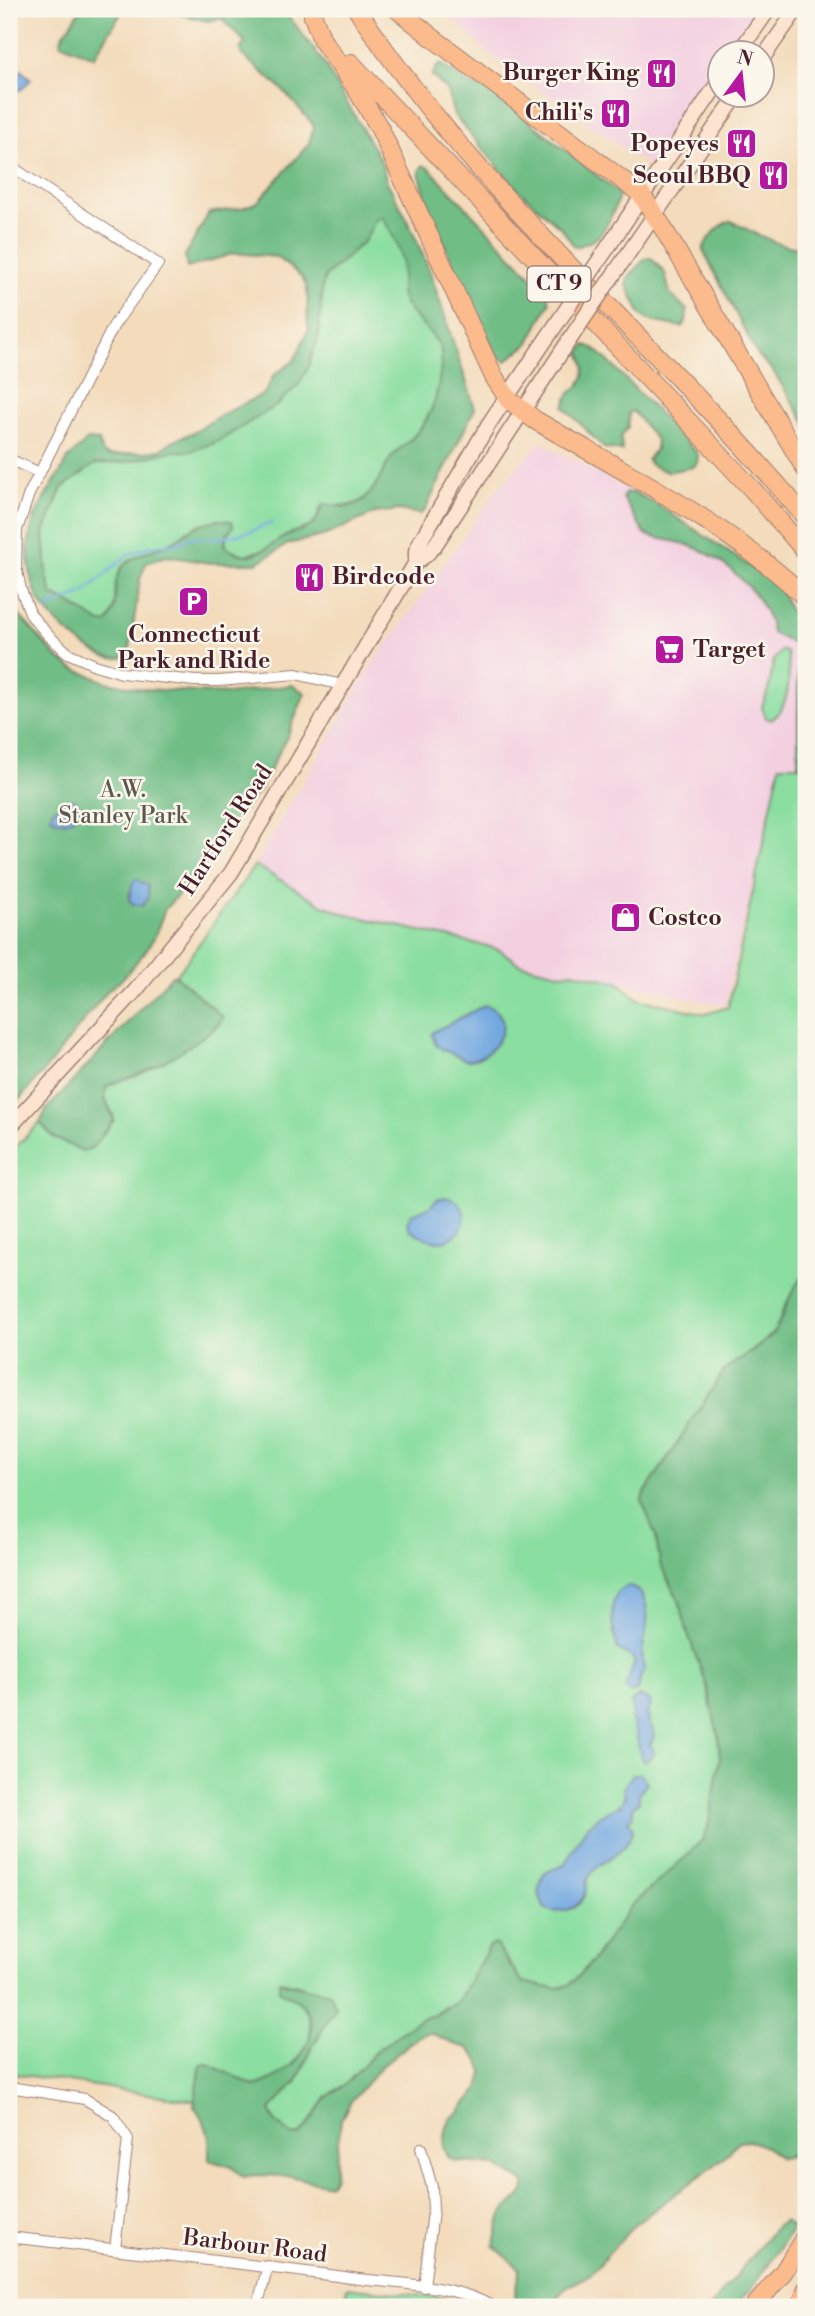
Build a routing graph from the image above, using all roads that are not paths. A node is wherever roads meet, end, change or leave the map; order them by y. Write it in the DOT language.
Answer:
graph roads {
  1 [pos="357,9"];
  2 [pos="397,9"];
  3 [pos="769,9"];
  4 [pos="797,9"];
  5 [pos="311,12"];
  6 [pos="757,26"];
  7 [pos="749,38"];
  8 [pos="755,38"];
  9 [pos="775,38"];
  10 [pos="706,101"];
  11 [pos="728,108"];
  12 [pos="9,165"];
  13 [pos="642,196"];
  14 [pos="655,214"];
  15 [pos="507,397"];
  16 [pos="523,412"];
  17 [pos="9,459"];
  18 [pos="806,470"];
  19 [pos="40,473"];
  20 [pos="806,518"];
  21 [pos="806,552"];
  22 [pos="416,562"];
  23 [pos="806,598"];
  24 [pos="342,685"];
  25 [pos="9,1128"];
  26 [pos="9,2087"];
  27 [pos="421,2148"];
  28 [pos="806,2235"];
  29 [pos="9,2238"];
  30 [pos="115,2249"];
  31 [pos="268,2266"];
  32 [pos="424,2287"];
  33 [pos="806,2290"];
  34 [pos="257,2307"];
  35 [pos="493,2307"];
  36 [pos="754,2307"];
  37 [pos="801,2307"];
  1 -- 20 [label="highway, CT 9"];
  2 -- 13 [label="highway"];
  3 -- 6 [label="main road"];
  4 -- 9 [label="main road"];
  5 -- 15 [label="highway"];
  5 -- 21 [label="highway, CT 9"];
  6 -- 7 [label="main road"];
  6 -- 8 [label="main road"];
  10 -- 13 [label="main road, Hartford Road"];
  11 -- 14 [label="main road, Hartford Road"];
  12 -- 19 [label="street"];
  13 -- 14 [label="highway"];
  13 -- 15 [label="main road, Hartford Road, bridge"];
  14 -- 16 [label="main road, Hartford Road, bridge"];
  14 -- 18 [label="highway"];
  15 -- 16 [label="highway"];
  15 -- 22 [label="main road, Hartford Road"];
  16 -- 22 [label="main road, Hartford Road"];
  16 -- 23 [label="highway"];
  17 -- 19 [label="street"];
  19 -- 24 [label="street"];
  22 -- 24 [label="main road, Hartford Road"];
  24 -- 25 [label="main road, Hartford Road"];
  26 -- 30 [label="street"];
  27 -- 32 [label="street"];
  28 -- 36 [label="highway"];
  29 -- 30 [label="street, Barbour Road"];
  30 -- 31 [label="street, Barbour Road"];
  31 -- 32 [label="street, Barbour Road"];
  31 -- 34 [label="street"];
  32 -- 35 [label="street, Barbour Road"];
  33 -- 37 [label="highway"];
}
